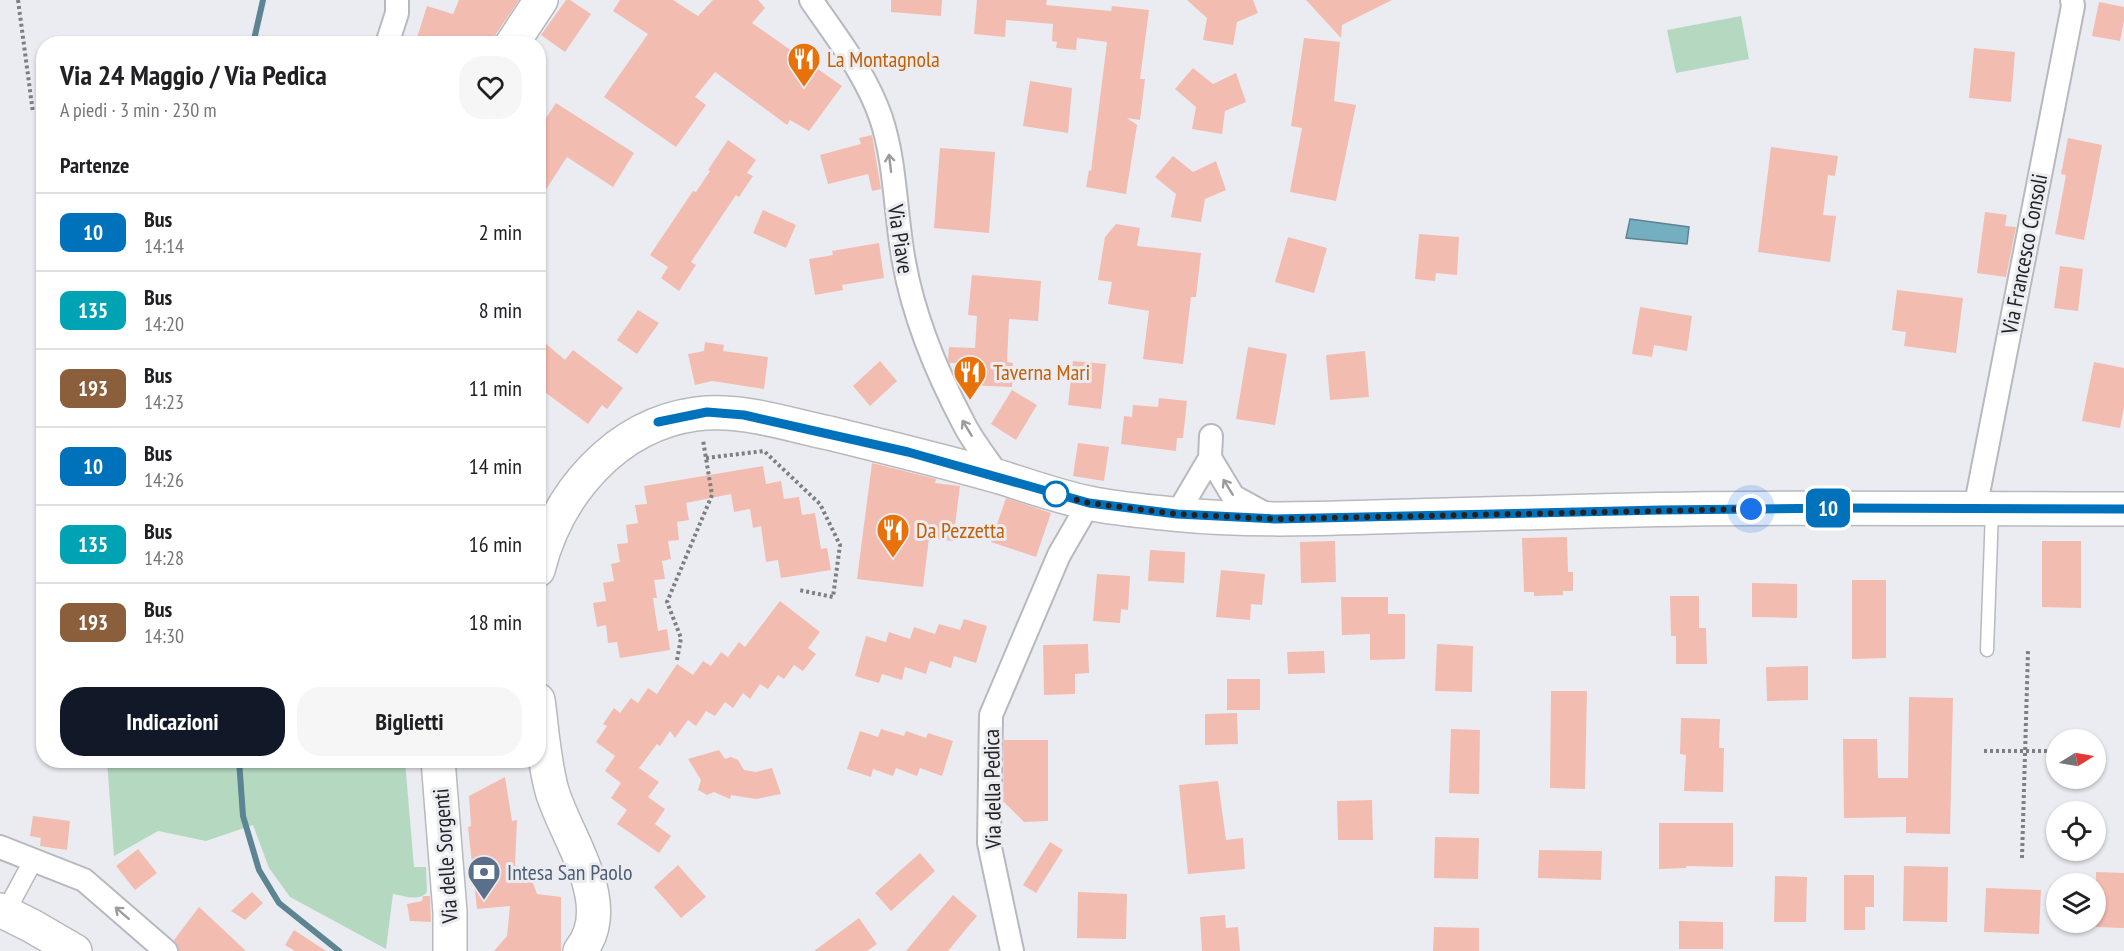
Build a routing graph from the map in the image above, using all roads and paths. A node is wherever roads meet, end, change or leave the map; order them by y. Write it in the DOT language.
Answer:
graph roads {
  1 [pos="18,0"];
  2 [pos="397,0"];
  3 [pos="541,0"];
  4 [pos="811,0"];
  5 [pos="2072,0"];
  6 [pos="390,36"];
  7 [pos="517,36"];
  8 [pos="33,113"];
  9 [pos="704,444"];
  10 [pos="706,458"];
  11 [pos="999,477"];
  12 [pos="1089,503"];
  13 [pos="1984,509"];
  14 [pos="2124,509"];
  15 [pos="1177,514"];
  16 [pos="1275,519"];
  17 [pos="546,544"];
  18 [pos="799,590"];
  19 [pos="1987,650"];
  20 [pos="2028,651"];
  21 [pos="677,660"];
  22 [pos="1984,751"];
  23 [pos="2025,751"];
  24 [pos="2046,751"];
  25 [pos="546,754"];
  26 [pos="439,768"];
  27 [pos="0,847"];
  28 [pos="2022,858"];
  29 [pos="34,859"];
  30 [pos="2,912"];
  31 [pos="75,951"];
  32 [pos="166,951"];
  33 [pos="450,951"];
  34 [pos="580,951"];
  35 [pos="1012,951"];
  1 -- 8 [label="path"];
  2 -- 6 [label="street"];
  3 -- 7 [label="main road"];
  11 -- 4 [label="street, Via Piave, one-way"];
  5 -- 13 [label="street, Via Francesco Consoli"];
  9 -- 10 [label="path"];
  10 -- 18 [label="path"];
  10 -- 21 [label="path"];
  11 -- 12 [label="main road"];
  11 -- 17 [label="main road"];
  12 -- 15 [label="main road"];
  12 -- 35 [label="street, Via della Pedica"];
  13 -- 14 [label="main road"];
  13 -- 16 [label="main road"];
  13 -- 19 [label="lane"];
  15 -- 16 [label="main road"];
  16 -- 15 [label="street, one-way"];
  20 -- 23 [label="path"];
  22 -- 23 [label="path"];
  23 -- 24 [label="path"];
  23 -- 28 [label="path"];
  25 -- 34 [label="main road"];
  26 -- 33 [label="main road, Via delle Sorgenti"];
  27 -- 29 [label="street"];
  29 -- 30 [label="street"];
  32 -- 29 [label="street, one-way"];
  30 -- 31 [label="main road"];
}
